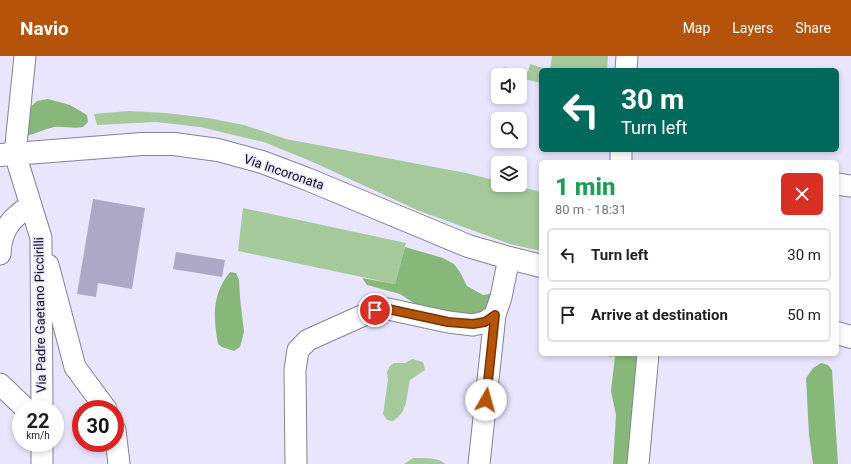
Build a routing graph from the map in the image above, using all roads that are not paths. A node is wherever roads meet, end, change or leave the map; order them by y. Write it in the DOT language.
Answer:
graph roads {
  1 [pos="25,56"];
  2 [pos="627,56"];
  3 [pos="626,68"];
  4 [pos="7,154"];
  5 [pos="839,184"];
  6 [pos="851,186"];
  7 [pos="31,204"];
  8 [pos="41,238"];
  9 [pos="0,254"];
  10 [pos="509,258"];
  11 [pos="539,266"];
  12 [pos="495,315"];
  13 [pos="839,334"];
  14 [pos="851,337"];
  15 [pos="648,356"];
  16 [pos="0,384"];
  17 [pos="17,400"];
  18 [pos="42,400"];
  19 [pos="99,400"];
  20 [pos="42,452"];
  21 [pos="118,452"];
  22 [pos="42,464"];
  23 [pos="119,464"];
  24 [pos="296,464"];
  25 [pos="479,464"];
  26 [pos="638,464"];
  1 -- 4 [label="street"];
  2 -- 3 [label="street"];
  4 -- 7 [label="street, Via Padre Gaetano Piccirilli"];
  4 -- 10 [label="main road, Via Incoronata"];
  5 -- 6 [label="street"];
  7 -- 8 [label="street, Via Padre Gaetano Piccirilli"];
  7 -- 9 [label="street"];
  8 -- 18 [label="street, Via Padre Gaetano Piccirilli"];
  8 -- 19 [label="street"];
  10 -- 11 [label="main road, Via Incoronata"];
  10 -- 12 [label="street"];
  12 -- 24 [label="street"];
  12 -- 25 [label="street"];
  13 -- 14 [label="main road"];
  15 -- 26 [label="street"];
  16 -- 17 [label="street"];
  20 -- 22 [label="street"];
  21 -- 23 [label="street"];
}
